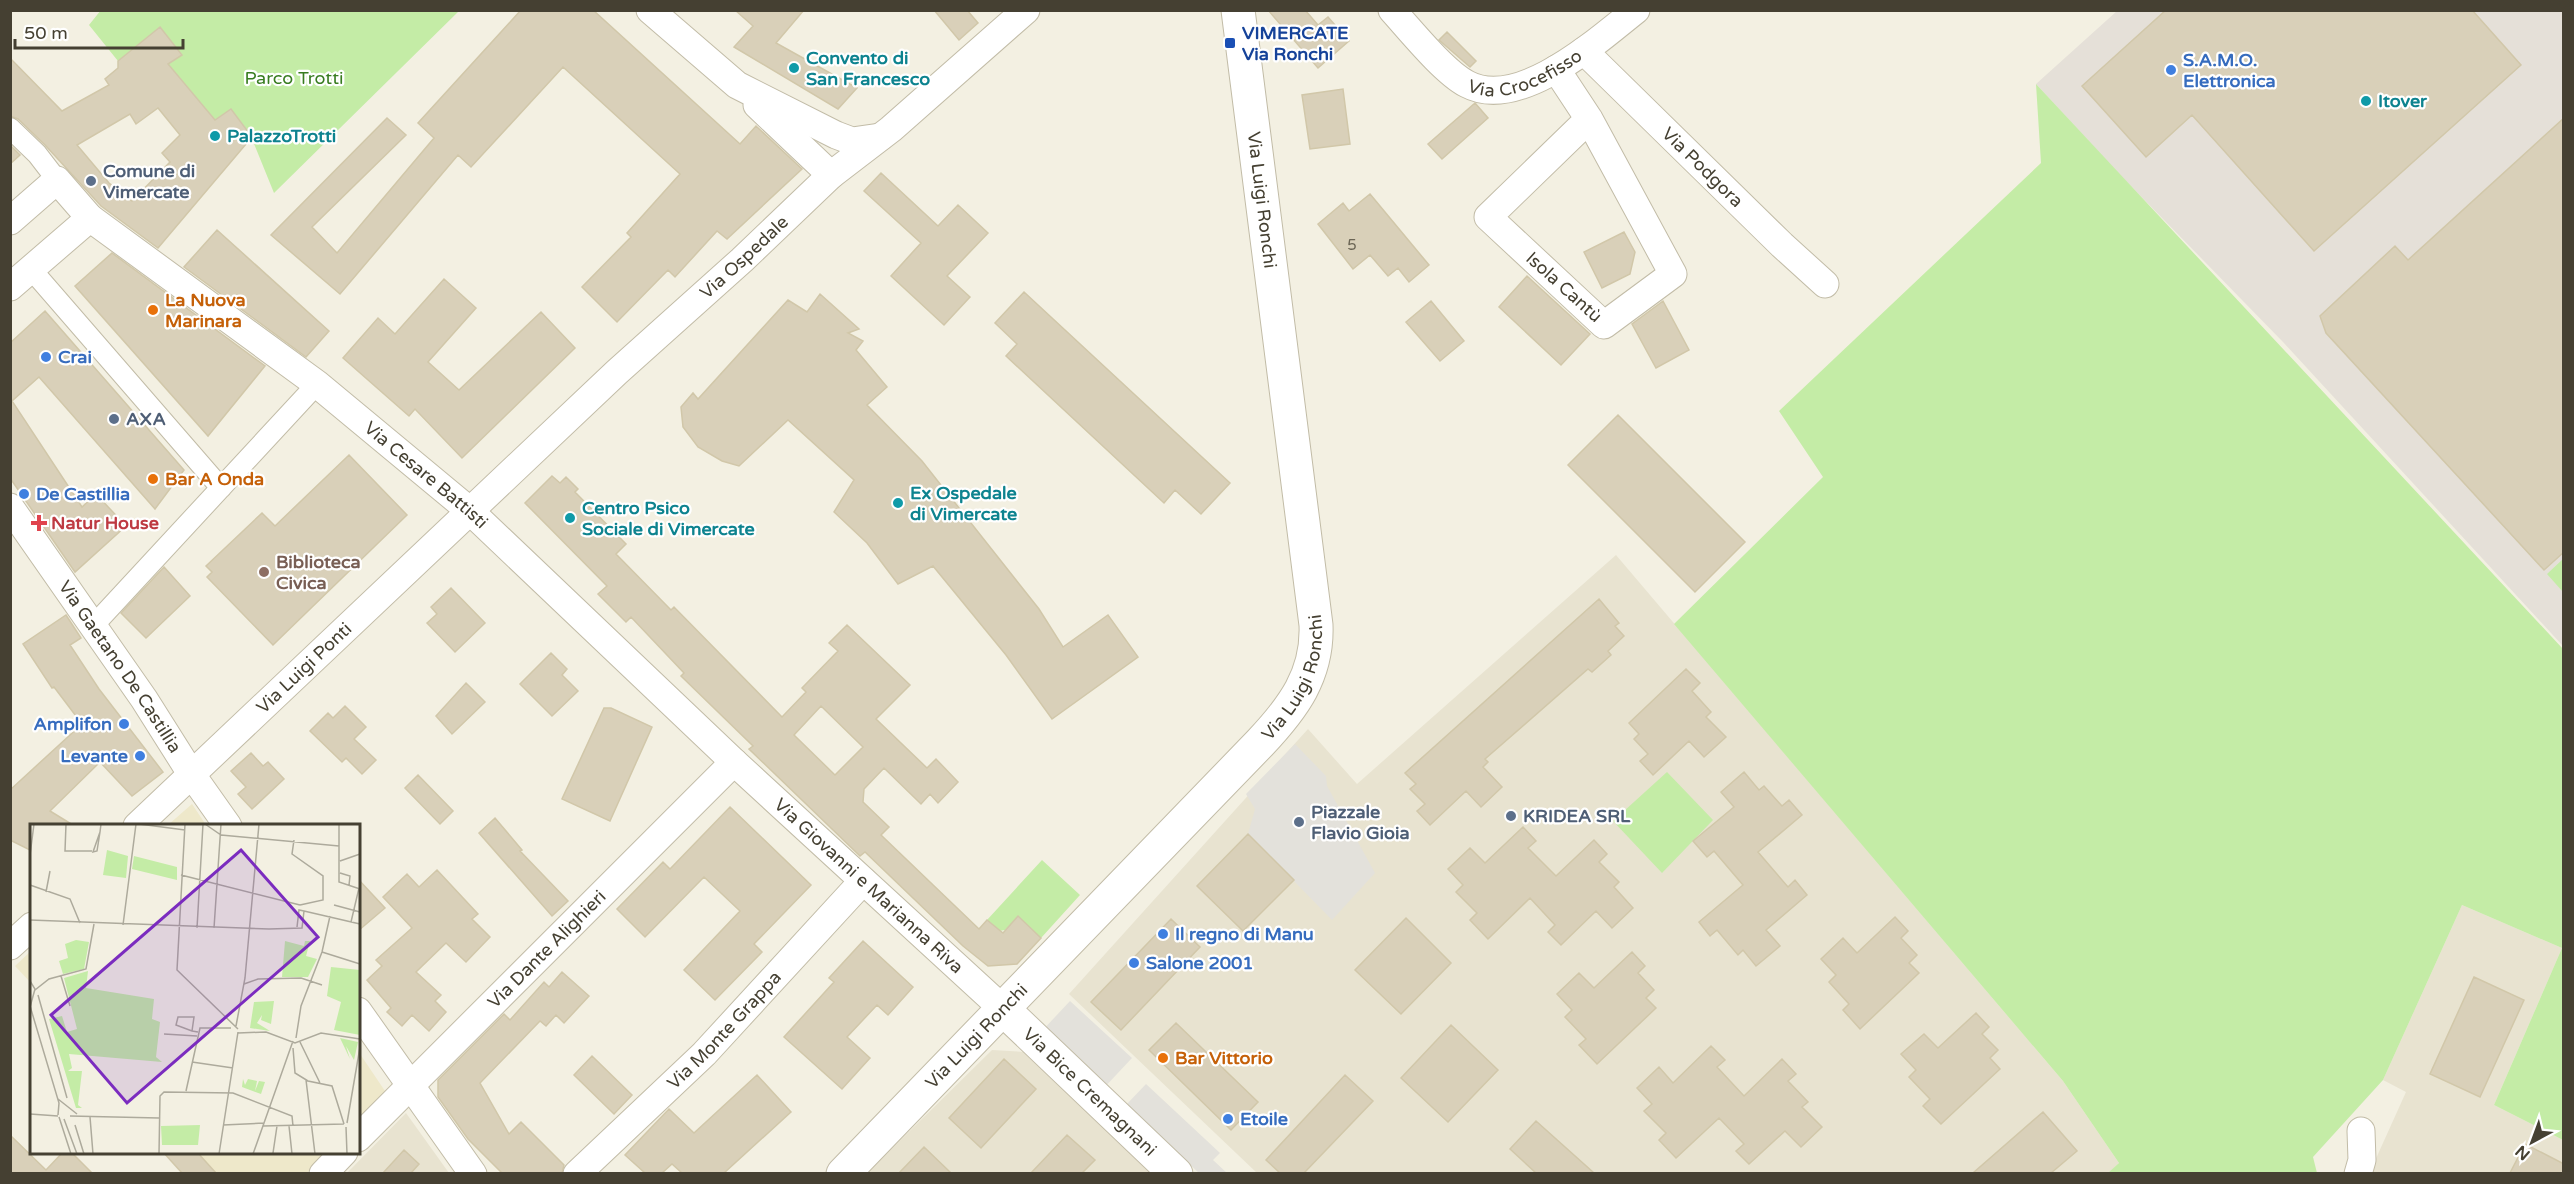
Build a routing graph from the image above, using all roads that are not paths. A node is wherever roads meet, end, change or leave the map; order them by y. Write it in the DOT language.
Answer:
graph roads {
  1 [pos="650,10"];
  2 [pos="1026,10"];
  3 [pos="1238,10"];
  4 [pos="1392,10"];
  5 [pos="1636,10"];
  6 [pos="1584,51"];
  7 [pos="1556,69"];
  8 [pos="737,85"];
  9 [pos="1589,119"];
  10 [pos="10,128"];
  11 [pos="880,137"];
  12 [pos="831,175"];
  13 [pos="57,180"];
  14 [pos="90,218"];
  15 [pos="10,221"];
  16 [pos="31,269"];
  17 [pos="1825,284"];
  18 [pos="10,287"];
  19 [pos="317,384"];
  20 [pos="221,488"];
  21 [pos="10,507"];
  22 [pos="470,511"];
  23 [pos="93,626"];
  24 [pos="734,762"];
  25 [pos="192,775"];
  26 [pos="138,824"];
  27 [pos="227,824"];
  28 [pos="863,881"];
  29 [pos="30,928"];
  30 [pos="10,946"];
  31 [pos="1003,1010"];
  32 [pos="360,1014"];
  33 [pos="411,1085"];
  34 [pos="2361,1131"];
  35 [pos="360,1136"];
  36 [pos="342,1154"];
  37 [pos="323,1173"];
  38 [pos="473,1173"];
  39 [pos="578,1173"];
  40 [pos="843,1173"];
  41 [pos="1176,1173"];
  42 [pos="2358,1173"];
  1 -- 8 [label="street"];
  2 -- 11 [label="street, Via Ospedale"];
  3 -- 31 [label="street, Via Luigi Ronchi"];
  4 -- 7 [label="street, Via Crocefisso"];
  5 -- 6 [label="street, Via Crocefisso"];
  6 -- 7 [label="street, Via Crocefisso"];
  6 -- 17 [label="street, Via Podgora"];
  7 -- 9 [label="street, Isola Cantù"];
  8 -- 11 [label="street"];
  8 -- 12 [label="street"];
  9 -- 9 [label="street, Isola Cantù"];
  10 -- 13 [label="street"];
  11 -- 12 [label="street, Via Ospedale"];
  12 -- 22 [label="street, Via Ospedale"];
  13 -- 14 [label="street, Via Cesare Battisti"];
  13 -- 15 [label="street"];
  14 -- 16 [label="street"];
  14 -- 19 [label="street, Via Cesare Battisti"];
  16 -- 18 [label="street"];
  16 -- 20 [label="street"];
  19 -- 20 [label="street"];
  19 -- 22 [label="street, Via Cesare Battisti"];
  20 -- 23 [label="street"];
  21 -- 23 [label="street, Via Gaetano De Castillia"];
  22 -- 24 [label="street, Via Cesare Battisti"];
  22 -- 25 [label="street, Via Luigi Ponti"];
  23 -- 25 [label="street, Via Gaetano De Castillia"];
  24 -- 28 [label="street, Via Giovanni e Marianna Riva"];
  24 -- 33 [label="street, Via Dante Alighieri"];
  25 -- 26 [label="street, Via Luigi Ponti"];
  25 -- 27 [label="street, Via Gaetano De Castillia"];
  28 -- 31 [label="street, Via Giovanni e Marianna Riva"];
  28 -- 39 [label="street, Via Monte Grappa"];
  29 -- 30 [label="street"];
  31 -- 40 [label="street, Via Luigi Ronchi"];
  31 -- 41 [label="street, Via Bice Cremagnani"];
  32 -- 33 [label="street"];
  33 -- 35 [label="street, Via Dante Alighieri"];
  33 -- 38 [label="street"];
  34 -- 42 [label="street"];
  36 -- 37 [label="street"];
}
